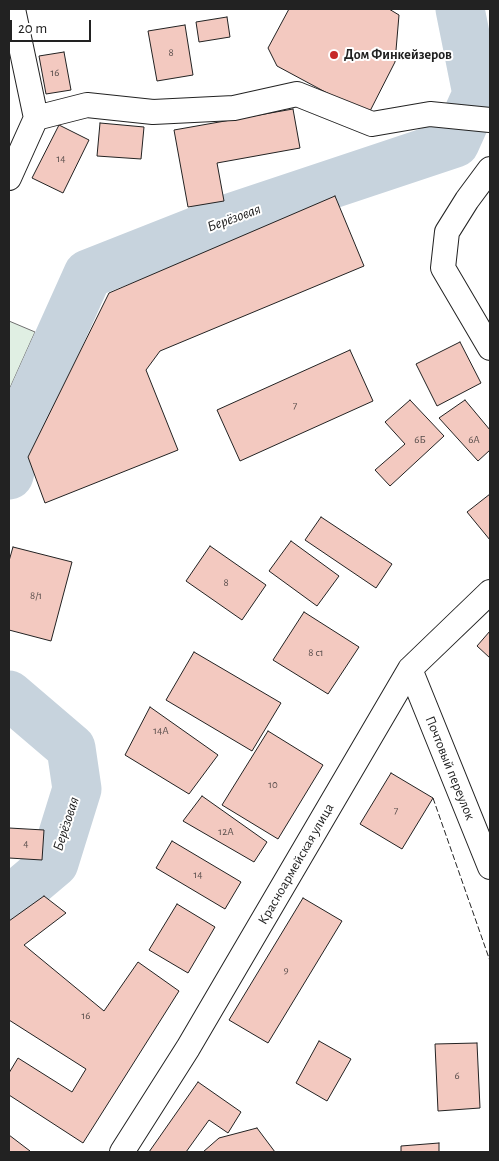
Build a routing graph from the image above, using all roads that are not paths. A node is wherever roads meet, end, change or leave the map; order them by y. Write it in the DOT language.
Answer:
graph roads {
  1 [pos="13,9"];
  2 [pos="36,118"];
  3 [pos="490,120"];
  4 [pos="490,169"];
  5 [pos="9,178"];
  6 [pos="490,348"];
  7 [pos="490,592"];
  8 [pos="410,669"];
  9 [pos="490,867"];
  10 [pos="122,1152"];
  1 -- 2 [label="street"];
  2 -- 3 [label="street"];
  2 -- 5 [label="street"];
  4 -- 6 [label="street"];
  7 -- 8 [label="street, Красноармейская улица"];
  8 -- 9 [label="street, Почтовый переулок"];
  8 -- 10 [label="street, Красноармейская улица"];
}
